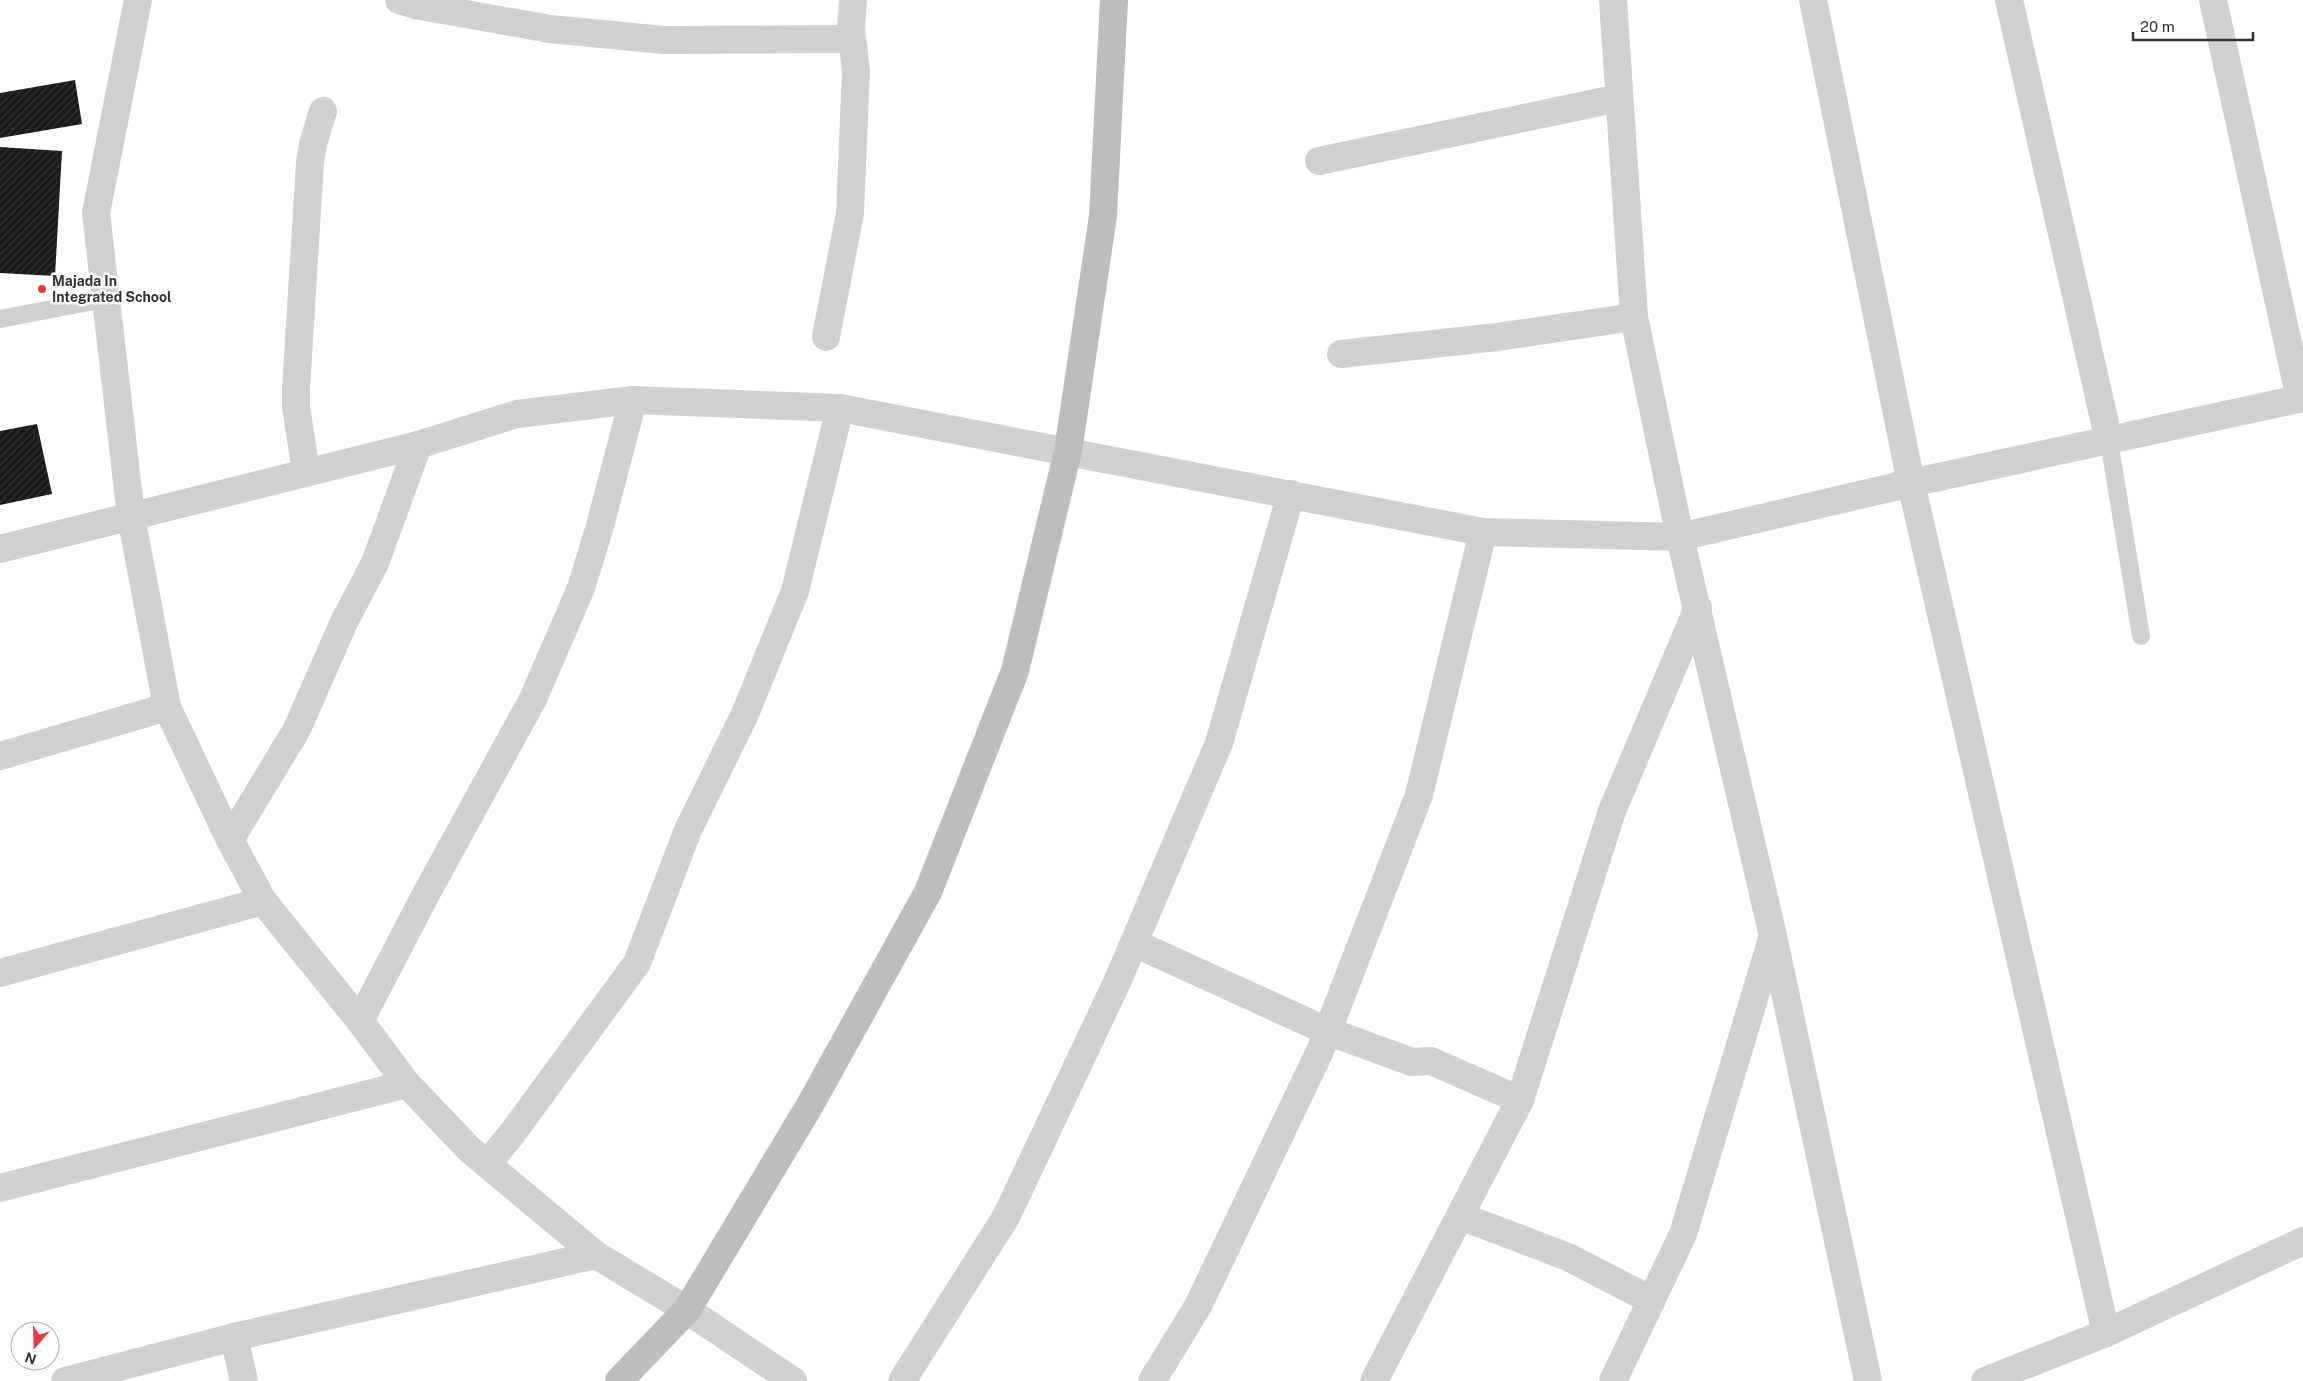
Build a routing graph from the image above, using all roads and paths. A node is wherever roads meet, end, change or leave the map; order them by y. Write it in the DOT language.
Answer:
graph roads {
  1 [pos="138,0"];
  2 [pos="399,0"];
  3 [pos="853,0"];
  4 [pos="1114,0"];
  5 [pos="1613,0"];
  6 [pos="1812,0"];
  7 [pos="2009,0"];
  8 [pos="2213,0"];
  9 [pos="852,39"];
  10 [pos="1619,98"];
  11 [pos="323,110"];
  12 [pos="1319,161"];
  13 [pos="106,299"];
  14 [pos="1634,317"];
  15 [pos="0,319"];
  16 [pos="826,337"];
  17 [pos="1341,354"];
  18 [pos="2301,399"];
  19 [pos="633,400"];
  20 [pos="840,408"];
  21 [pos="2109,441"];
  22 [pos="418,446"];
  23 [pos="1068,451"];
  24 [pos="306,474"];
  25 [pos="1911,483"];
  26 [pos="1291,494"];
  27 [pos="131,516"];
  28 [pos="1484,532"];
  29 [pos="1680,537"];
  30 [pos="0,549"];
  31 [pos="1698,608"];
  32 [pos="2141,636"];
  33 [pos="166,708"];
  34 [pos="0,756"];
  35 [pos="230,840"];
  36 [pos="263,901"];
  37 [pos="1773,936"];
  38 [pos="1134,943"];
  39 [pos="0,973"];
  40 [pos="360,1021"];
  41 [pos="1327,1031"];
  42 [pos="407,1084"];
  43 [pos="1520,1100"];
  44 [pos="487,1164"];
  45 [pos="0,1188"];
  46 [pos="1460,1216"];
  47 [pos="2303,1241"];
  48 [pos="596,1256"];
  49 [pos="1651,1300"];
  50 [pos="687,1310"];
  51 [pos="2106,1333"];
  52 [pos="234,1337"];
  53 [pos="64,1381"];
  54 [pos="244,1381"];
  55 [pos="619,1381"];
  56 [pos="793,1381"];
  57 [pos="902,1381"];
  58 [pos="1152,1381"];
  59 [pos="1374,1381"];
  60 [pos="1613,1381"];
  61 [pos="1868,1381"];
  62 [pos="1986,1381"];
  1 -- 13 [label="street"];
  2 -- 9 [label="street"];
  3 -- 9 [label="street"];
  4 -- 23 [label="street"];
  5 -- 10 [label="street"];
  6 -- 25 [label="street"];
  7 -- 21 [label="street"];
  8 -- 18 [label="street"];
  9 -- 16 [label="street"];
  10 -- 12 [label="street"];
  10 -- 14 [label="street"];
  11 -- 24 [label="street"];
  13 -- 15 [label="lane"];
  13 -- 27 [label="street"];
  14 -- 17 [label="street"];
  14 -- 29 [label="street"];
  18 -- 21 [label="street"];
  19 -- 20 [label="street"];
  19 -- 22 [label="street"];
  19 -- 40 [label="street"];
  20 -- 23 [label="street"];
  20 -- 44 [label="street"];
  21 -- 25 [label="street"];
  21 -- 32 [label="lane"];
  22 -- 24 [label="street"];
  22 -- 35 [label="street"];
  23 -- 26 [label="street"];
  23 -- 50 [label="street"];
  24 -- 27 [label="street"];
  25 -- 29 [label="street"];
  25 -- 51 [label="street"];
  26 -- 28 [label="street"];
  26 -- 38 [label="street"];
  27 -- 30 [label="street"];
  27 -- 33 [label="street"];
  28 -- 29 [label="street"];
  28 -- 41 [label="street"];
  29 -- 31 [label="street"];
  31 -- 37 [label="street"];
  31 -- 43 [label="street"];
  33 -- 34 [label="street"];
  33 -- 35 [label="street"];
  35 -- 36 [label="street"];
  36 -- 39 [label="street"];
  36 -- 40 [label="street"];
  37 -- 49 [label="street"];
  37 -- 61 [label="street"];
  38 -- 41 [label="street"];
  38 -- 57 [label="street"];
  40 -- 42 [label="street"];
  41 -- 43 [label="street"];
  41 -- 58 [label="street"];
  42 -- 44 [label="street"];
  42 -- 45 [label="street"];
  43 -- 46 [label="street"];
  44 -- 48 [label="street"];
  46 -- 49 [label="street"];
  46 -- 59 [label="street"];
  47 -- 51 [label="street"];
  48 -- 50 [label="street"];
  48 -- 52 [label="street"];
  49 -- 60 [label="street"];
  50 -- 55 [label="street"];
  50 -- 56 [label="street"];
  51 -- 62 [label="street"];
  52 -- 53 [label="street"];
  52 -- 54 [label="street"];
}
